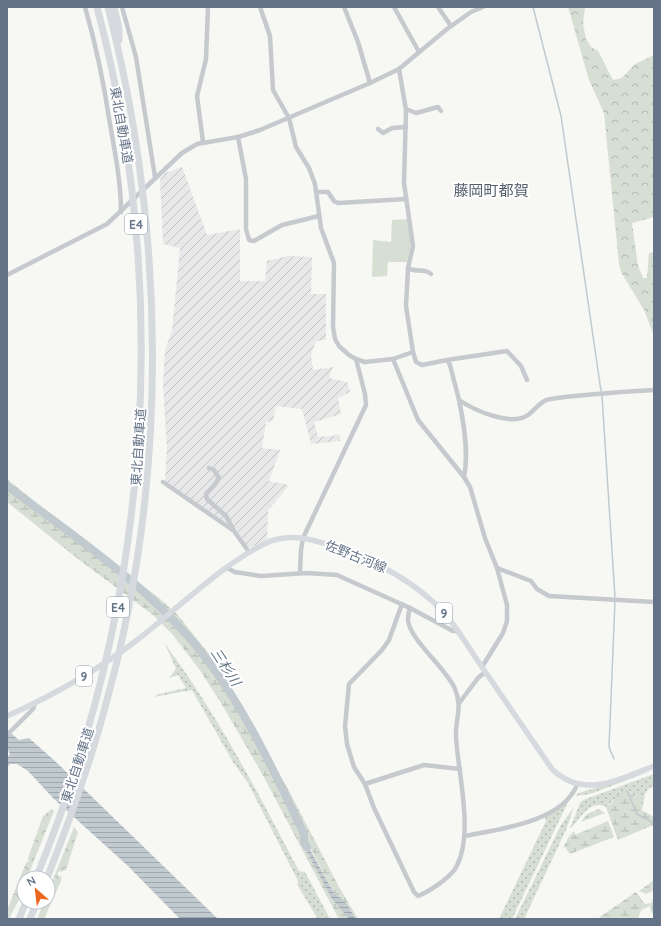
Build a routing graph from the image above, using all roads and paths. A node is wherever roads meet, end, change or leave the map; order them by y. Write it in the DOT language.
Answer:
graph roads {
  1 [pos="85,7"];
  2 [pos="98,7"];
  3 [pos="108,7"];
  4 [pos="114,7"];
  5 [pos="122,7"];
  6 [pos="208,7"];
  7 [pos="260,7"];
  8 [pos="344,7"];
  9 [pos="394,7"];
  10 [pos="438,7"];
  11 [pos="483,7"];
  12 [pos="471,10"];
  13 [pos="451,26"];
  14 [pos="419,52"];
  15 [pos="120,54"];
  16 [pos="399,69"];
  17 [pos="370,83"];
  18 [pos="406,109"];
  19 [pos="441,111"];
  20 [pos="289,118"];
  21 [pos="406,127"];
  22 [pos="378,129"];
  23 [pos="238,137"];
  24 [pos="203,142"];
  25 [pos="154,178"];
  26 [pos="318,192"];
  27 [pos="406,199"];
  28 [pos="123,210"];
  29 [pos="319,216"];
  30 [pos="408,268"];
  31 [pos="431,274"];
  32 [pos="7,275"];
  33 [pos="413,352"];
  34 [pos="356,359"];
  35 [pos="393,359"];
  36 [pos="446,360"];
  37 [pos="527,380"];
  38 [pos="654,390"];
  39 [pos="459,400"];
  40 [pos="209,468"];
  41 [pos="464,477"];
  42 [pos="163,482"];
  43 [pos="234,531"];
  44 [pos="303,538"];
  45 [pos="249,552"];
  46 [pos="227,568"];
  47 [pos="497,568"];
  48 [pos="300,573"];
  49 [pos="654,602"];
  50 [pos="402,604"];
  51 [pos="410,608"];
  52 [pos="458,631"];
  53 [pos="484,669"];
  54 [pos="460,702"];
  55 [pos="35,703"];
  56 [pos="7,716"];
  57 [pos="9,733"];
  58 [pos="654,766"];
  59 [pos="460,770"];
  60 [pos="365,784"];
  61 [pos="577,784"];
  62 [pos="465,836"];
  63 [pos="39,870"];
  64 [pos="50,870"];
  1 -- 28 [label="street"];
  2 -- 63 [label="highway, 東北自動車道 / E4"];
  3 -- 15 [label="highway, 東北自動車道 / E4"];
  4 -- 15 [label="highway"];
  5 -- 25 [label="street"];
  6 -- 24 [label="street"];
  7 -- 20 [label="street"];
  8 -- 17 [label="street"];
  9 -- 14 [label="street"];
  10 -- 13 [label="street"];
  11 -- 12 [label="street"];
  12 -- 13 [label="street"];
  13 -- 14 [label="street"];
  14 -- 16 [label="street"];
  15 -- 64 [label="highway, 東北自動車道 / E4"];
  16 -- 17 [label="street"];
  16 -- 18 [label="street"];
  17 -- 20 [label="street"];
  18 -- 19 [label="street"];
  18 -- 21 [label="street"];
  20 -- 23 [label="street"];
  20 -- 26 [label="street"];
  21 -- 22 [label="street"];
  21 -- 27 [label="street"];
  23 -- 24 [label="street"];
  23 -- 29 [label="street"];
  24 -- 25 [label="street"];
  25 -- 28 [label="street"];
  26 -- 27 [label="street"];
  26 -- 29 [label="street"];
  27 -- 30 [label="street"];
  28 -- 32 [label="street"];
  29 -- 34 [label="street"];
  30 -- 31 [label="street"];
  30 -- 33 [label="street"];
  33 -- 35 [label="street"];
  33 -- 36 [label="street"];
  34 -- 35 [label="street"];
  34 -- 44 [label="street"];
  35 -- 41 [label="street"];
  36 -- 37 [label="street"];
  36 -- 39 [label="street"];
  38 -- 39 [label="street"];
  39 -- 41 [label="street"];
  40 -- 43 [label="street"];
  41 -- 47 [label="street"];
  42 -- 43 [label="street"];
  43 -- 45 [label="street"];
  44 -- 45 [label="main road, 佐野古河線 / 9"];
  44 -- 48 [label="street"];
  44 -- 52 [label="main road, 佐野古河線 / 9"];
  45 -- 46 [label="main road, 佐野古河線 / 9"];
  46 -- 48 [label="street"];
  46 -- 55 [label="main road, 佐野古河線 / 9"];
  47 -- 49 [label="street"];
  47 -- 53 [label="street"];
  48 -- 50 [label="street"];
  50 -- 51 [label="street"];
  50 -- 60 [label="street"];
  51 -- 52 [label="street"];
  51 -- 54 [label="street"];
  52 -- 53 [label="main road, 佐野古河線 / 9"];
  53 -- 54 [label="street"];
  53 -- 61 [label="main road, 佐野古河線 / 9"];
  54 -- 59 [label="street"];
  55 -- 56 [label="main road, 佐野古河線 / 9"];
  55 -- 57 [label="street"];
  58 -- 61 [label="main road, 佐野古河線 / 9"];
  59 -- 60 [label="street"];
  59 -- 62 [label="street"];
  60 -- 62 [label="street"];
  61 -- 62 [label="street"];
}
